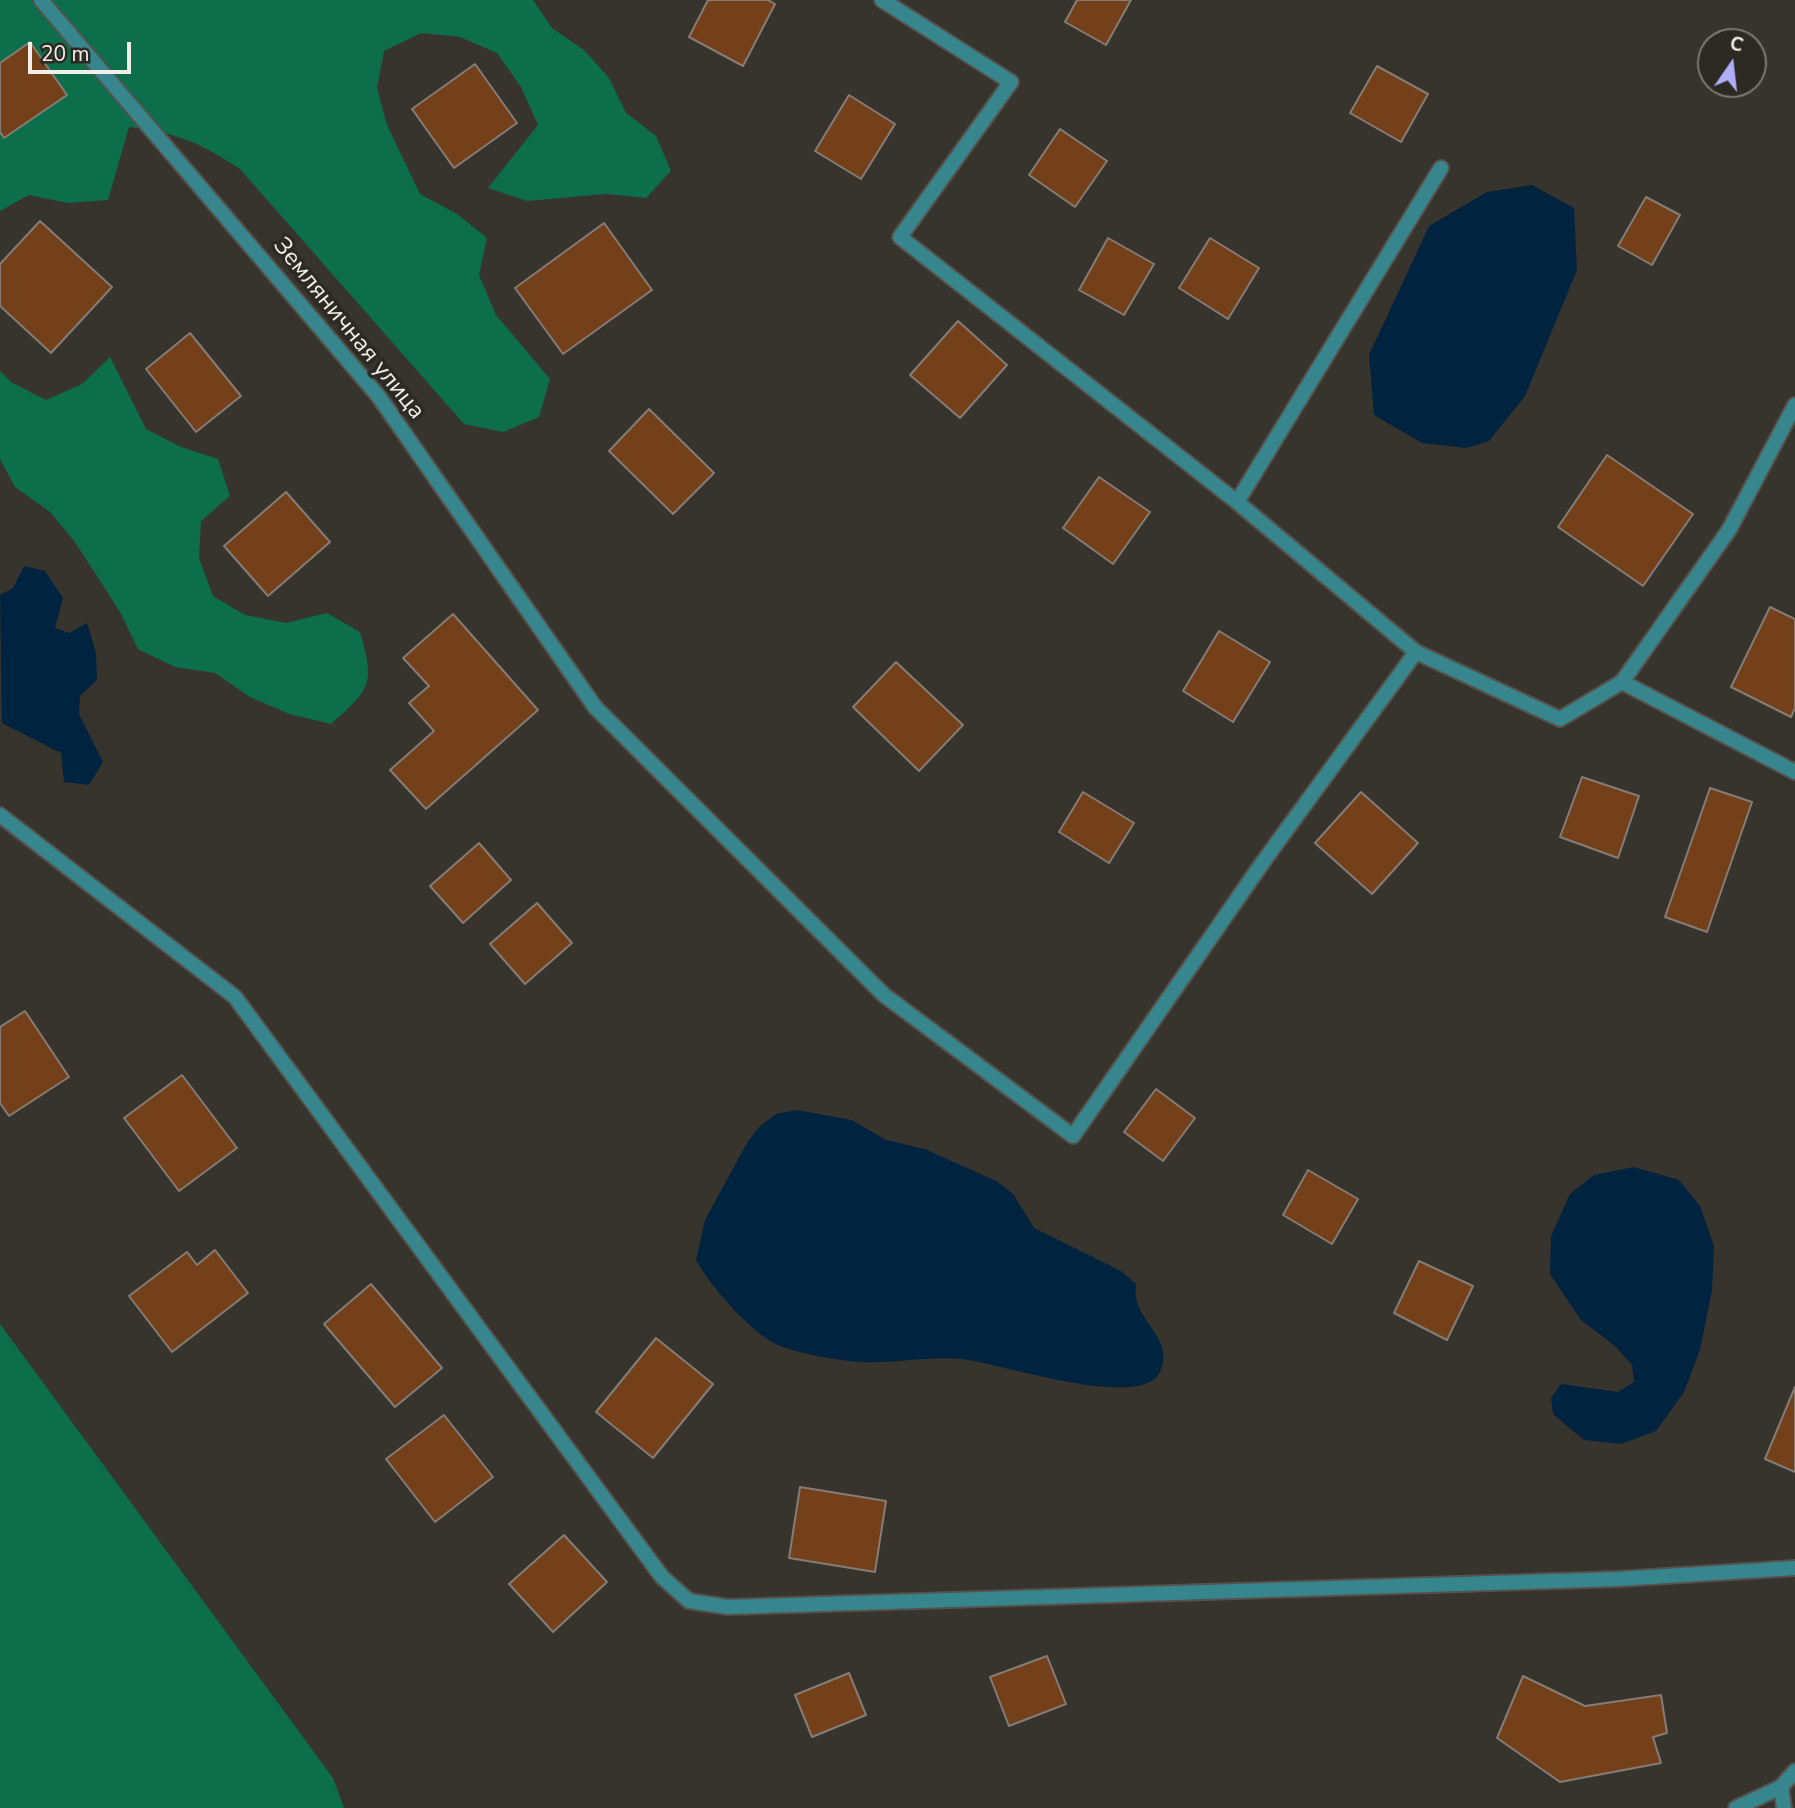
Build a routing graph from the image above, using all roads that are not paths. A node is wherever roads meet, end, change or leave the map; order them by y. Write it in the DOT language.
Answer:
graph roads {
  1 [pos="41,0"];
  2 [pos="883,0"];
  3 [pos="1441,168"];
  4 [pos="1795,405"];
  5 [pos="1237,502"];
  6 [pos="1416,652"];
  7 [pos="1622,682"];
  8 [pos="1795,772"];
  9 [pos="0,815"];
  10 [pos="1795,1568"];
  11 [pos="1795,1771"];
  12 [pos="1780,1787"];
  13 [pos="1736,1808"];
  14 [pos="1784,1808"];
  1 -- 6 [label="street, Земляничная улица"];
  2 -- 5 [label="street"];
  3 -- 5 [label="street"];
  4 -- 7 [label="street"];
  5 -- 6 [label="street"];
  6 -- 7 [label="street"];
  7 -- 8 [label="street"];
  9 -- 10 [label="street"];
  11 -- 12 [label="street"];
  12 -- 13 [label="street"];
  12 -- 14 [label="street"];
}
